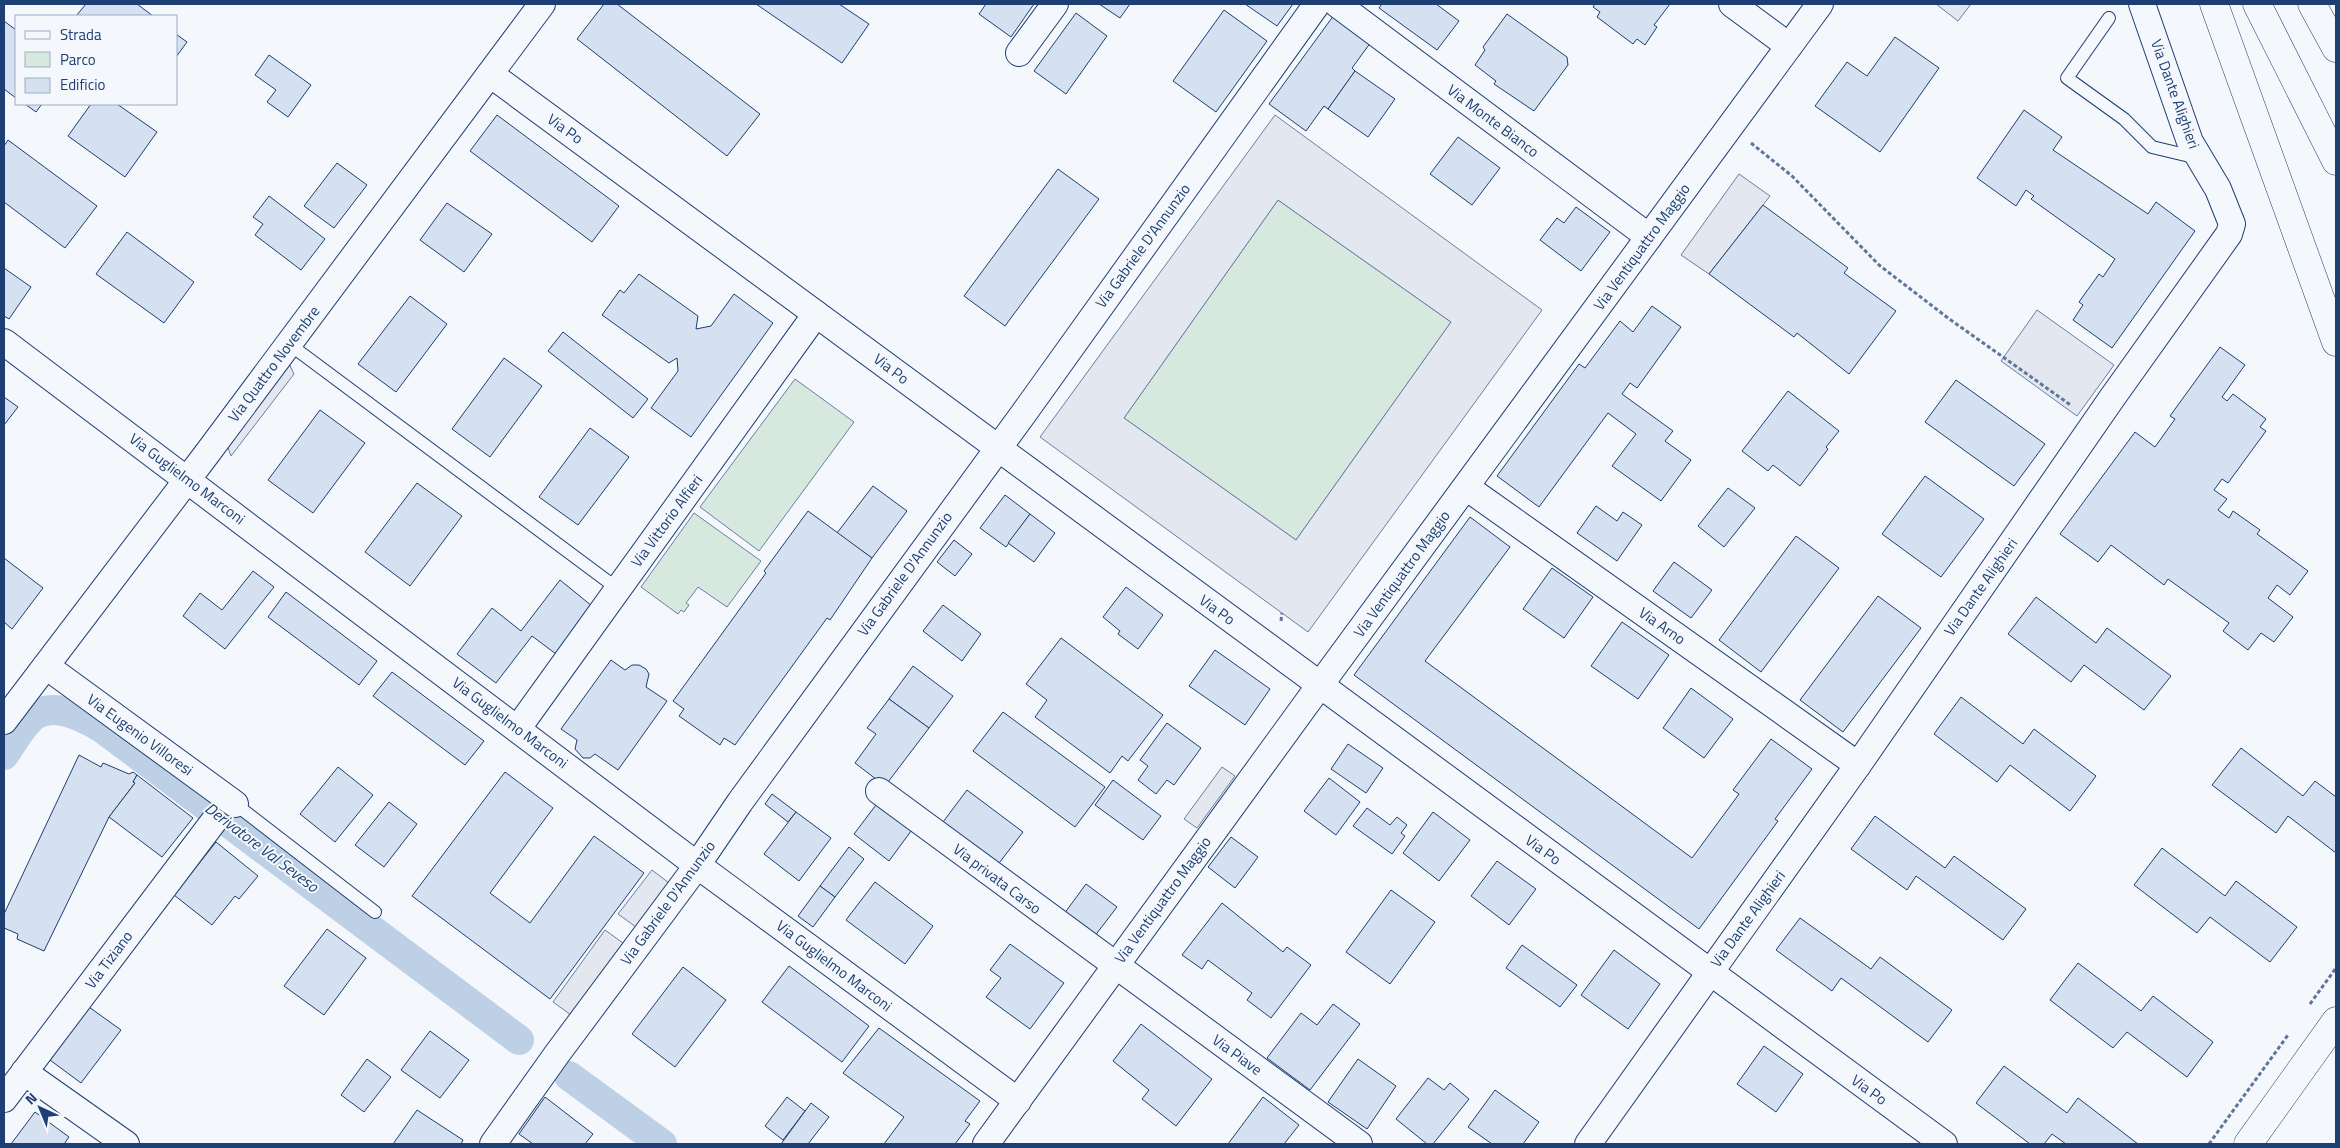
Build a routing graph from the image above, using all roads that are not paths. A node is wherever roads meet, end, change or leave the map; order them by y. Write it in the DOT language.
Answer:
graph roads {
  1 [pos="542,4"];
  2 [pos="1055,4"];
  3 [pos="1317,4"];
  4 [pos="1337,4"];
  5 [pos="1732,4"];
  6 [pos="1820,4"];
  7 [pos="2142,4"];
  8 [pos="2214,4"];
  9 [pos="2257,4"];
  10 [pos="2312,4"];
  11 [pos="2109,18"];
  12 [pos="1789,46"];
  13 [pos="2336,48"];
  14 [pos="1019,53"];
  15 [pos="490,74"];
  16 [pos="2198,158"];
  17 [pos="2336,161"];
  18 [pos="1649,238"];
  19 [pos="816,314"];
  20 [pos="4,342"];
  21 [pos="2336,342"];
  22 [pos="289,344"];
  23 [pos="997,448"];
  24 [pos="187,479"];
  25 [pos="1466,487"];
  26 [pos="618,589"];
  27 [pos="46,666"];
  28 [pos="1320,685"];
  29 [pos="4,721"];
  30 [pos="518,728"];
  31 [pos="1858,765"];
  32 [pos="879,791"];
  33 [pos="234,804"];
  34 [pos="214,821"];
  35 [pos="697,865"];
  36 [pos="375,912"];
  37 [pos="1115,966"];
  38 [pos="1710,972"];
  39 [pos="2336,1021"];
  40 [pos="24,1072"];
  41 [pos="4,1099"];
  42 [pos="1018,1101"];
  43 [pos="126,1144"];
  44 [pos="493,1144"];
  45 [pos="986,1144"];
  46 [pos="1359,1144"];
  47 [pos="1588,1144"];
  48 [pos="1944,1144"];
  49 [pos="2248,1144"];
  1 -- 15 [label="street, Via Quattro Novembre"];
  2 -- 14 [label="street"];
  3 -- 23 [label="street, Via Gabriele D'Annunzio"];
  4 -- 18 [label="street, Via Monte Bianco"];
  5 -- 12 [label="street"];
  6 -- 12 [label="street, Via Ventiquattro Maggio"];
  7 -- 16 [label="street, Via Dante Alighieri"];
  8 -- 21 [label="main road"];
  9 -- 17 [label="main road"];
  10 -- 13 [label="main road"];
  11 -- 16 [label="lane"];
  12 -- 18 [label="street, Via Ventiquattro Maggio"];
  15 -- 19 [label="street, Via Po"];
  15 -- 22 [label="street, Via Quattro Novembre"];
  16 -- 31 [label="street, Via Dante Alighieri"];
  18 -- 25 [label="street, Via Ventiquattro Maggio"];
  19 -- 23 [label="street, Via Po"];
  19 -- 26 [label="street, Via Vittorio Alfieri"];
  20 -- 24 [label="street, Via Guglielmo Marconi"];
  22 -- 24 [label="street, Via Quattro Novembre"];
  22 -- 26 [label="lane"];
  23 -- 28 [label="street, Via Po"];
  23 -- 35 [label="street, Via Gabriele D'Annunzio"];
  24 -- 27 [label="street, Via Quattro Novembre"];
  24 -- 30 [label="street, Via Guglielmo Marconi"];
  25 -- 28 [label="street, Via Ventiquattro Maggio"];
  25 -- 31 [label="street, Via Arno"];
  26 -- 30 [label="street, Via Vittorio Alfieri"];
  27 -- 29 [label="street, Via Quattro Novembre"];
  27 -- 33 [label="street, Via Eugenio Villoresi"];
  28 -- 37 [label="street, Via Ventiquattro Maggio"];
  28 -- 38 [label="street, Via Po"];
  30 -- 35 [label="street, Via Guglielmo Marconi"];
  31 -- 38 [label="street, Via Dante Alighieri"];
  32 -- 37 [label="street, Via privata Carso"];
  33 -- 36 [label="lane"];
  34 -- 40 [label="street, Via Tiziano"];
  35 -- 42 [label="street, Via Guglielmo Marconi"];
  35 -- 44 [label="street, Via Gabriele D'Annunzio"];
  37 -- 42 [label="street, Via Ventiquattro Maggio"];
  37 -- 46 [label="street, Via Piave"];
  38 -- 47 [label="street, Via Dante Alighieri"];
  38 -- 48 [label="street, Via Po"];
  39 -- 49 [label="main road"];
  40 -- 41 [label="street, Via Tiziano"];
  40 -- 43 [label="street"];
  42 -- 45 [label="street, Via Ventiquattro Maggio"];
}
